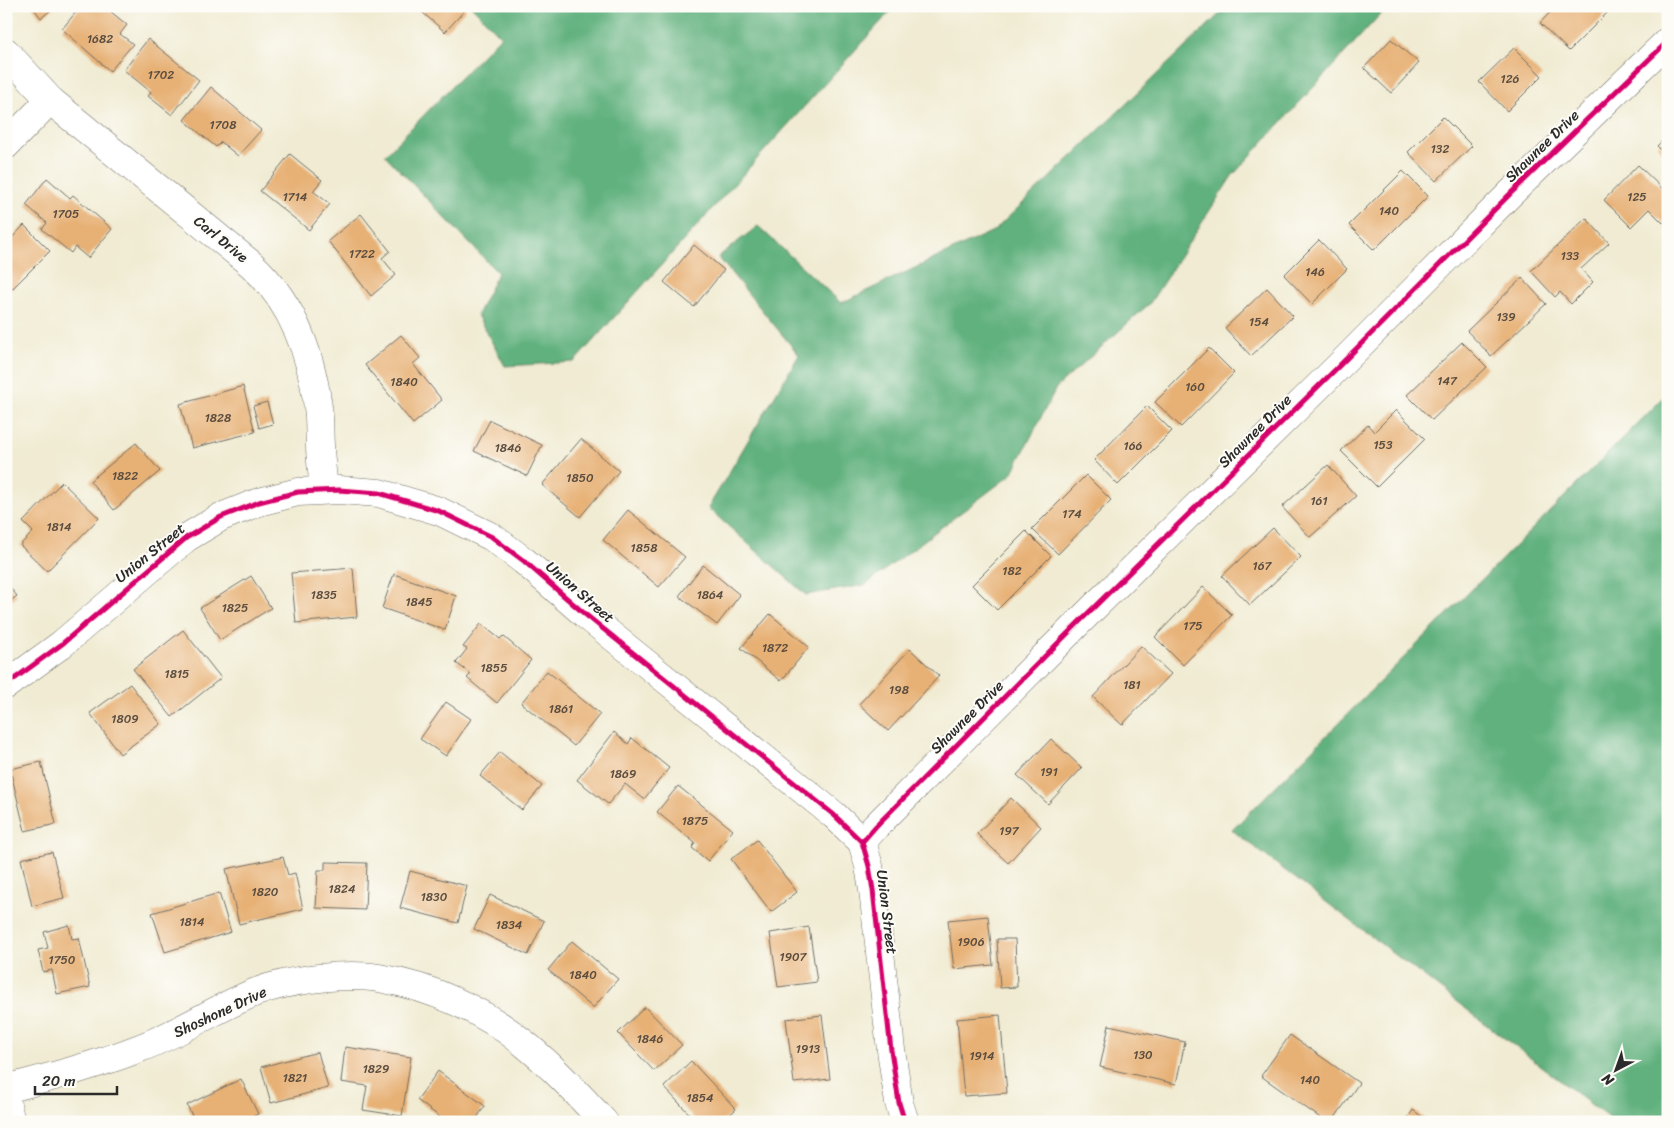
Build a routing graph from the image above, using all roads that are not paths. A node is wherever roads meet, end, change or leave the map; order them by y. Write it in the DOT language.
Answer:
graph roads {
  1 [pos="1668,41"];
  2 [pos="6,52"];
  3 [pos="50,100"];
  4 [pos="6,145"];
  5 [pos="324,490"];
  6 [pos="6,685"];
  7 [pos="862,842"];
  8 [pos="6,1089"];
  9 [pos="6,1102"];
  10 [pos="11,1122"];
  11 [pos="604,1122"];
  12 [pos="905,1122"];
  1 -- 7 [label="street, Shawnee Drive"];
  2 -- 3 [label="street, Carl Drive"];
  3 -- 4 [label="street"];
  3 -- 5 [label="street, Carl Drive"];
  5 -- 6 [label="street, Union Street"];
  5 -- 7 [label="street, Union Street"];
  7 -- 12 [label="street, Union Street"];
  8 -- 11 [label="street, Shoshone Drive"];
  9 -- 10 [label="street"];
}
